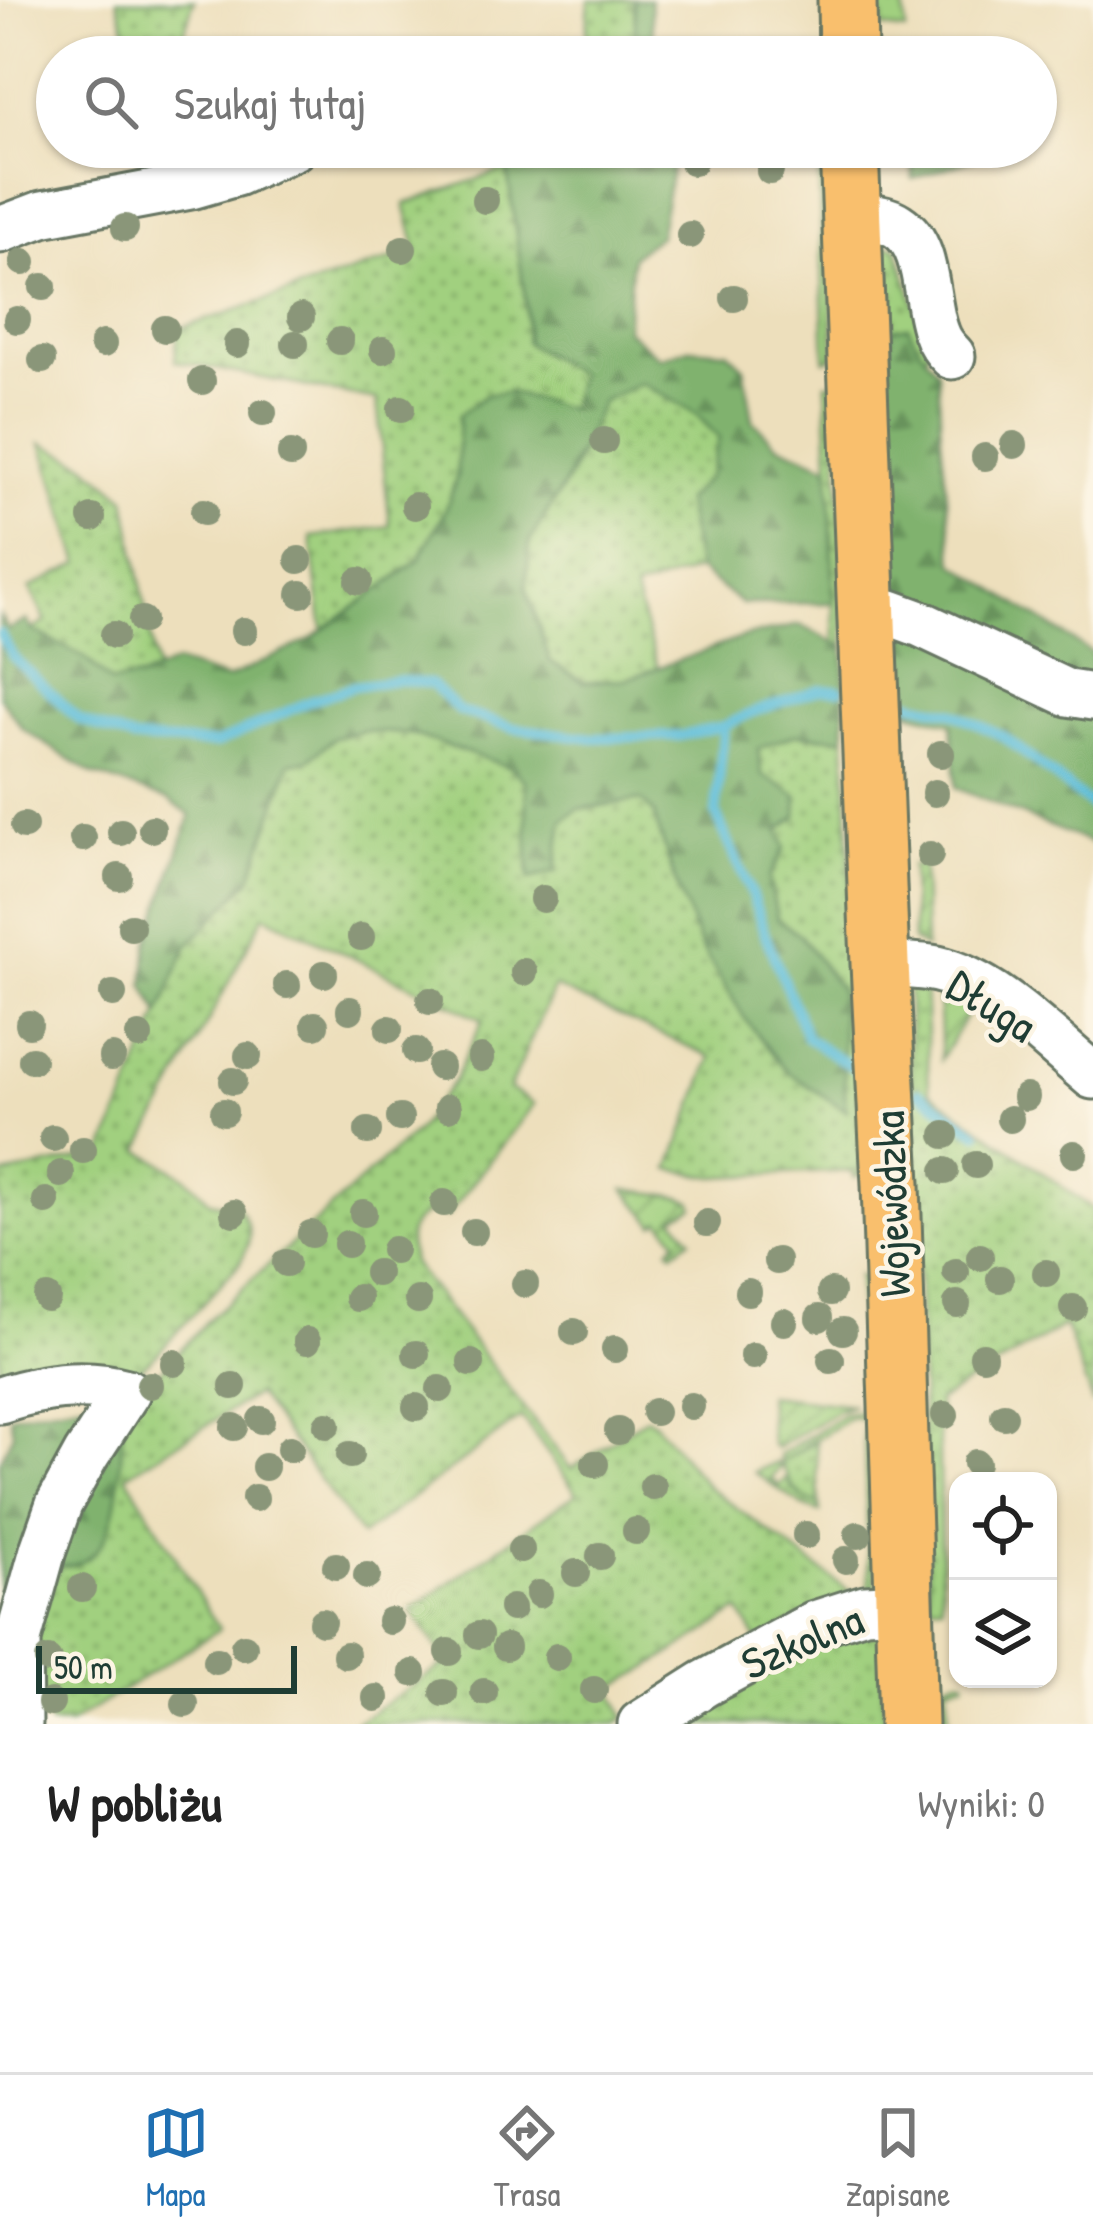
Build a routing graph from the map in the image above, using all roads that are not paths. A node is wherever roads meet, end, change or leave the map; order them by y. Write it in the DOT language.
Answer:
graph roads {
  1 [pos="847,0"];
  2 [pos="848,36"];
  3 [pos="247,168"];
  4 [pos="851,168"];
  5 [pos="852,216"];
  6 [pos="0,230"];
  7 [pos="952,356"];
  8 [pos="867,614"];
  9 [pos="1093,697"];
  10 [pos="880,964"];
  11 [pos="1093,1076"];
  12 [pos="0,1400"];
  13 [pos="904,1606"];
  14 [pos="19,1724"];
  15 [pos="641,1724"];
  16 [pos="908,1724"];
  1 -- 2 [label="main road"];
  3 -- 6 [label="street"];
  4 -- 5 [label="main road, Wojewódzka"];
  5 -- 7 [label="street"];
  5 -- 8 [label="main road, Wojewódzka"];
  8 -- 9 [label="street"];
  8 -- 10 [label="main road, Wojewódzka"];
  10 -- 11 [label="street, Długa"];
  10 -- 13 [label="main road, Wojewódzka"];
  12 -- 14 [label="street"];
  13 -- 15 [label="street, Szkolna"];
  13 -- 16 [label="main road, Wojewódzka"];
}
